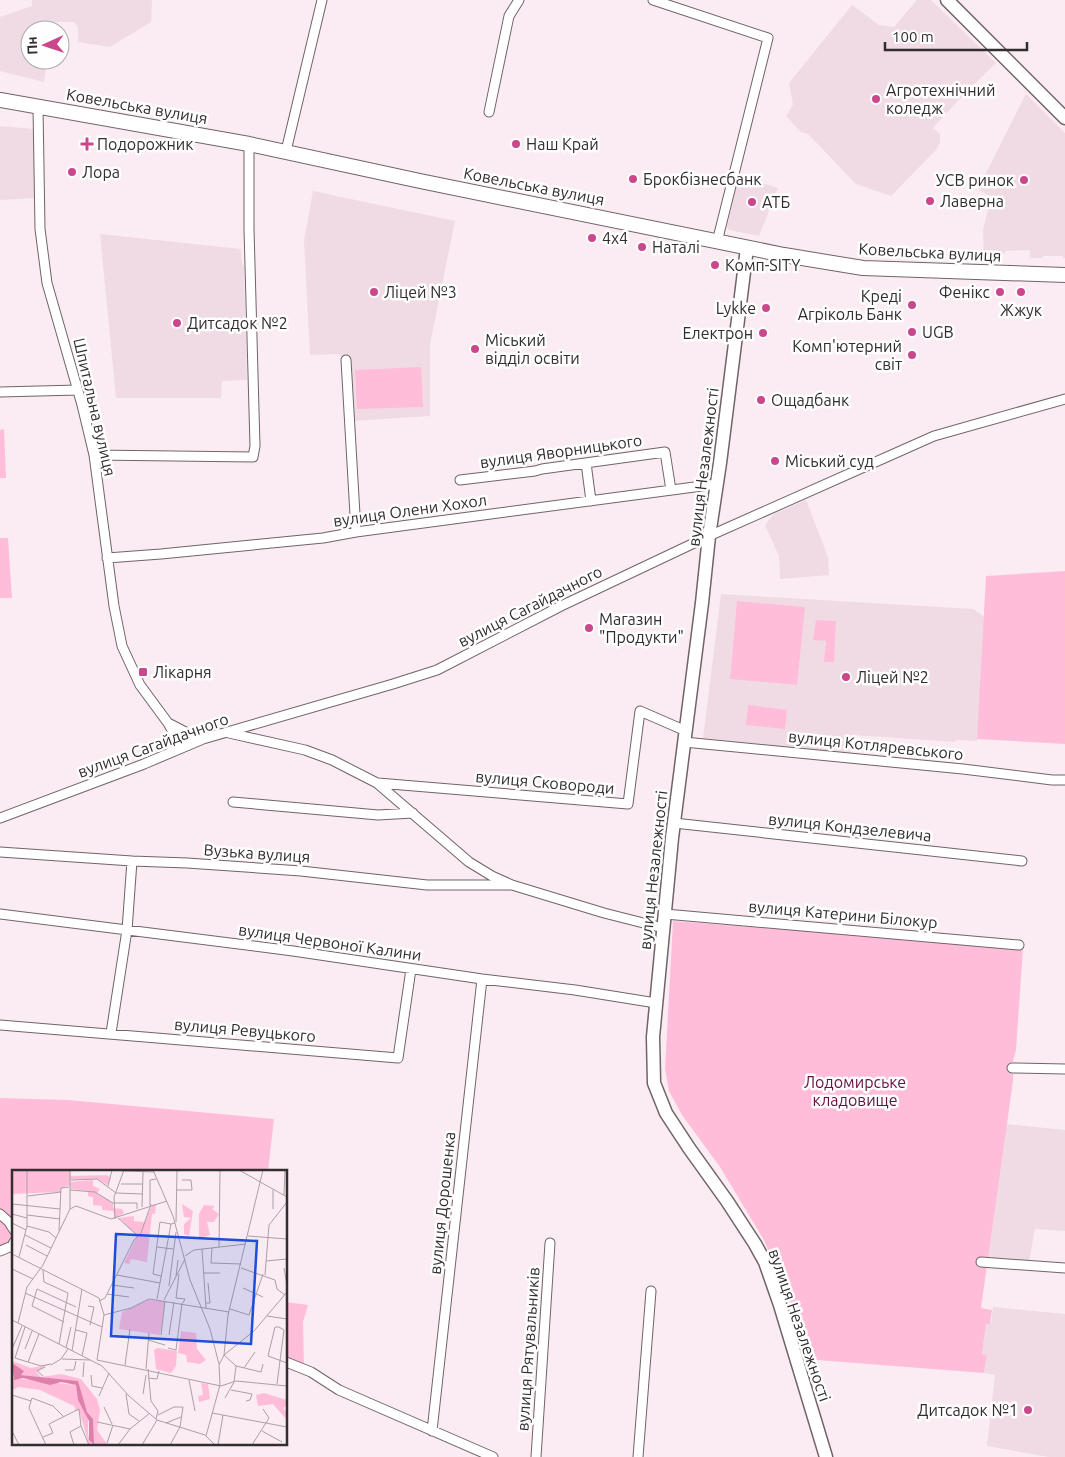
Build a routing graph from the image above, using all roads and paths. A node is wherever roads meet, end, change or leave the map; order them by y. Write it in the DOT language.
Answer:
graph roads {
  1 [pos="322,0"];
  2 [pos="519,0"];
  3 [pos="653,0"];
  4 [pos="947,0"];
  5 [pos="0,100"];
  6 [pos="38,107"];
  7 [pos="489,112"];
  8 [pos="1065,118"];
  9 [pos="249,144"];
  10 [pos="286,151"];
  11 [pos="717,242"];
  12 [pos="747,248"];
  13 [pos="1065,275"];
  14 [pos="346,360"];
  15 [pos="78,390"];
  16 [pos="0,392"];
  17 [pos="1065,399"];
  18 [pos="94,454"];
  19 [pos="586,463"];
  20 [pos="460,480"];
  21 [pos="717,484"];
  22 [pos="671,490"];
  23 [pos="591,501"];
  24 [pos="356,532"];
  25 [pos="709,536"];
  26 [pos="107,558"];
  27 [pos="168,723"];
  28 [pos="226,733"];
  29 [pos="685,736"];
  30 [pos="203,739"];
  31 [pos="172,752"];
  32 [pos="1065,780"];
  33 [pos="377,783"];
  34 [pos="234,802"];
  35 [pos="413,813"];
  36 [pos="0,818"];
  37 [pos="674,823"];
  38 [pos="0,852"];
  39 [pos="132,861"];
  40 [pos="1022,861"];
  41 [pos="512,885"];
  42 [pos="0,914"];
  43 [pos="665,914"];
  44 [pos="663,928"];
  45 [pos="127,930"];
  46 [pos="1020,945"];
  47 [pos="411,969"];
  48 [pos="482,979"];
  49 [pos="656,1003"];
  50 [pos="0,1025"];
  51 [pos="111,1033"];
  52 [pos="1012,1068"];
  53 [pos="1065,1069"];
  54 [pos="0,1214"];
  55 [pos="12,1227"];
  56 [pos="550,1243"];
  57 [pos="12,1246"];
  58 [pos="0,1252"];
  59 [pos="981,1262"];
  60 [pos="1065,1268"];
  61 [pos="651,1291"];
  62 [pos="288,1363"];
  63 [pos="432,1431"];
  64 [pos="493,1457"];
  65 [pos="536,1457"];
  66 [pos="638,1457"];
  67 [pos="826,1457"];
  1 -- 10 [label="street"];
  2 -- 7 [label="street"];
  3 -- 11 [label="street"];
  4 -- 8 [label="street"];
  5 -- 6 [label="main road, Ковельська вулиця"];
  6 -- 9 [label="main road, Ковельська вулиця"];
  6 -- 15 [label="street, Шпитальна вулиця"];
  9 -- 10 [label="main road, Ковельська вулиця"];
  9 -- 18 [label="street"];
  10 -- 11 [label="main road, Ковельська вулиця"];
  11 -- 12 [label="main road, Ковельська вулиця"];
  12 -- 13 [label="main road, Ковельська вулиця"];
  12 -- 21 [label="street, вулиця Незалежності"];
  14 -- 24 [label="street"];
  15 -- 16 [label="street"];
  15 -- 18 [label="street, Шпитальна вулиця"];
  17 -- 25 [label="street, вулиця Сагайдачного"];
  18 -- 26 [label="street, Шпитальна вулиця"];
  19 -- 20 [label="street, вулиця Яворницького"];
  19 -- 22 [label="street, вулиця Яворницького"];
  19 -- 23 [label="street"];
  21 -- 22 [label="street, вулиця Олени Хохол"];
  21 -- 25 [label="street, вулиця Незалежності"];
  22 -- 23 [label="street, вулиця Олени Хохол"];
  23 -- 24 [label="street, вулиця Олени Хохол"];
  24 -- 26 [label="street, вулиця Олени Хохол"];
  25 -- 28 [label="street, вулиця Сагайдачного"];
  25 -- 29 [label="street, вулиця Незалежності"];
  26 -- 27 [label="street, Шпитальна вулиця"];
  27 -- 30 [label="street, Шпитальна вулиця"];
  27 -- 31 [label="street"];
  28 -- 30 [label="street, вулиця Сагайдачного"];
  28 -- 33 [label="street"];
  29 -- 32 [label="street, вулиця Котляревського"];
  29 -- 33 [label="street, вулиця Сковороди"];
  29 -- 37 [label="street, вулиця Незалежності"];
  30 -- 31 [label="street, вулиця Сагайдачного"];
  31 -- 36 [label="street, вулиця Сагайдачного"];
  33 -- 35 [label="street"];
  34 -- 35 [label="street"];
  35 -- 41 [label="street"];
  37 -- 40 [label="street, вулиця Кондзелевича"];
  37 -- 43 [label="street, вулиця Незалежності"];
  38 -- 39 [label="street, Вузька вулиця"];
  39 -- 41 [label="street, Вузька вулиця"];
  39 -- 45 [label="street"];
  41 -- 44 [label="street"];
  42 -- 45 [label="street, вулиця Червоної Калини"];
  43 -- 44 [label="street, вулиця Незалежності"];
  43 -- 46 [label="street, вулиця Катерини Білокур"];
  44 -- 49 [label="street, вулиця Незалежності"];
  45 -- 47 [label="street, вулиця Червоної Калини"];
  45 -- 51 [label="street"];
  47 -- 48 [label="street, вулиця Червоної Калини"];
  47 -- 51 [label="street, вулиця Ревуцького"];
  48 -- 49 [label="street, вулиця Червоної Калини"];
  48 -- 63 [label="street, вулиця Дорошенка"];
  49 -- 67 [label="street, вулиця Незалежності"];
  50 -- 51 [label="street, вулиця Ревуцького"];
  52 -- 53 [label="street"];
  54 -- 55 [label="street"];
  56 -- 65 [label="street, вулиця Рятувальників"];
  57 -- 58 [label="street"];
  59 -- 60 [label="street"];
  61 -- 66 [label="street"];
  62 -- 63 [label="street"];
  63 -- 64 [label="street"];
}
